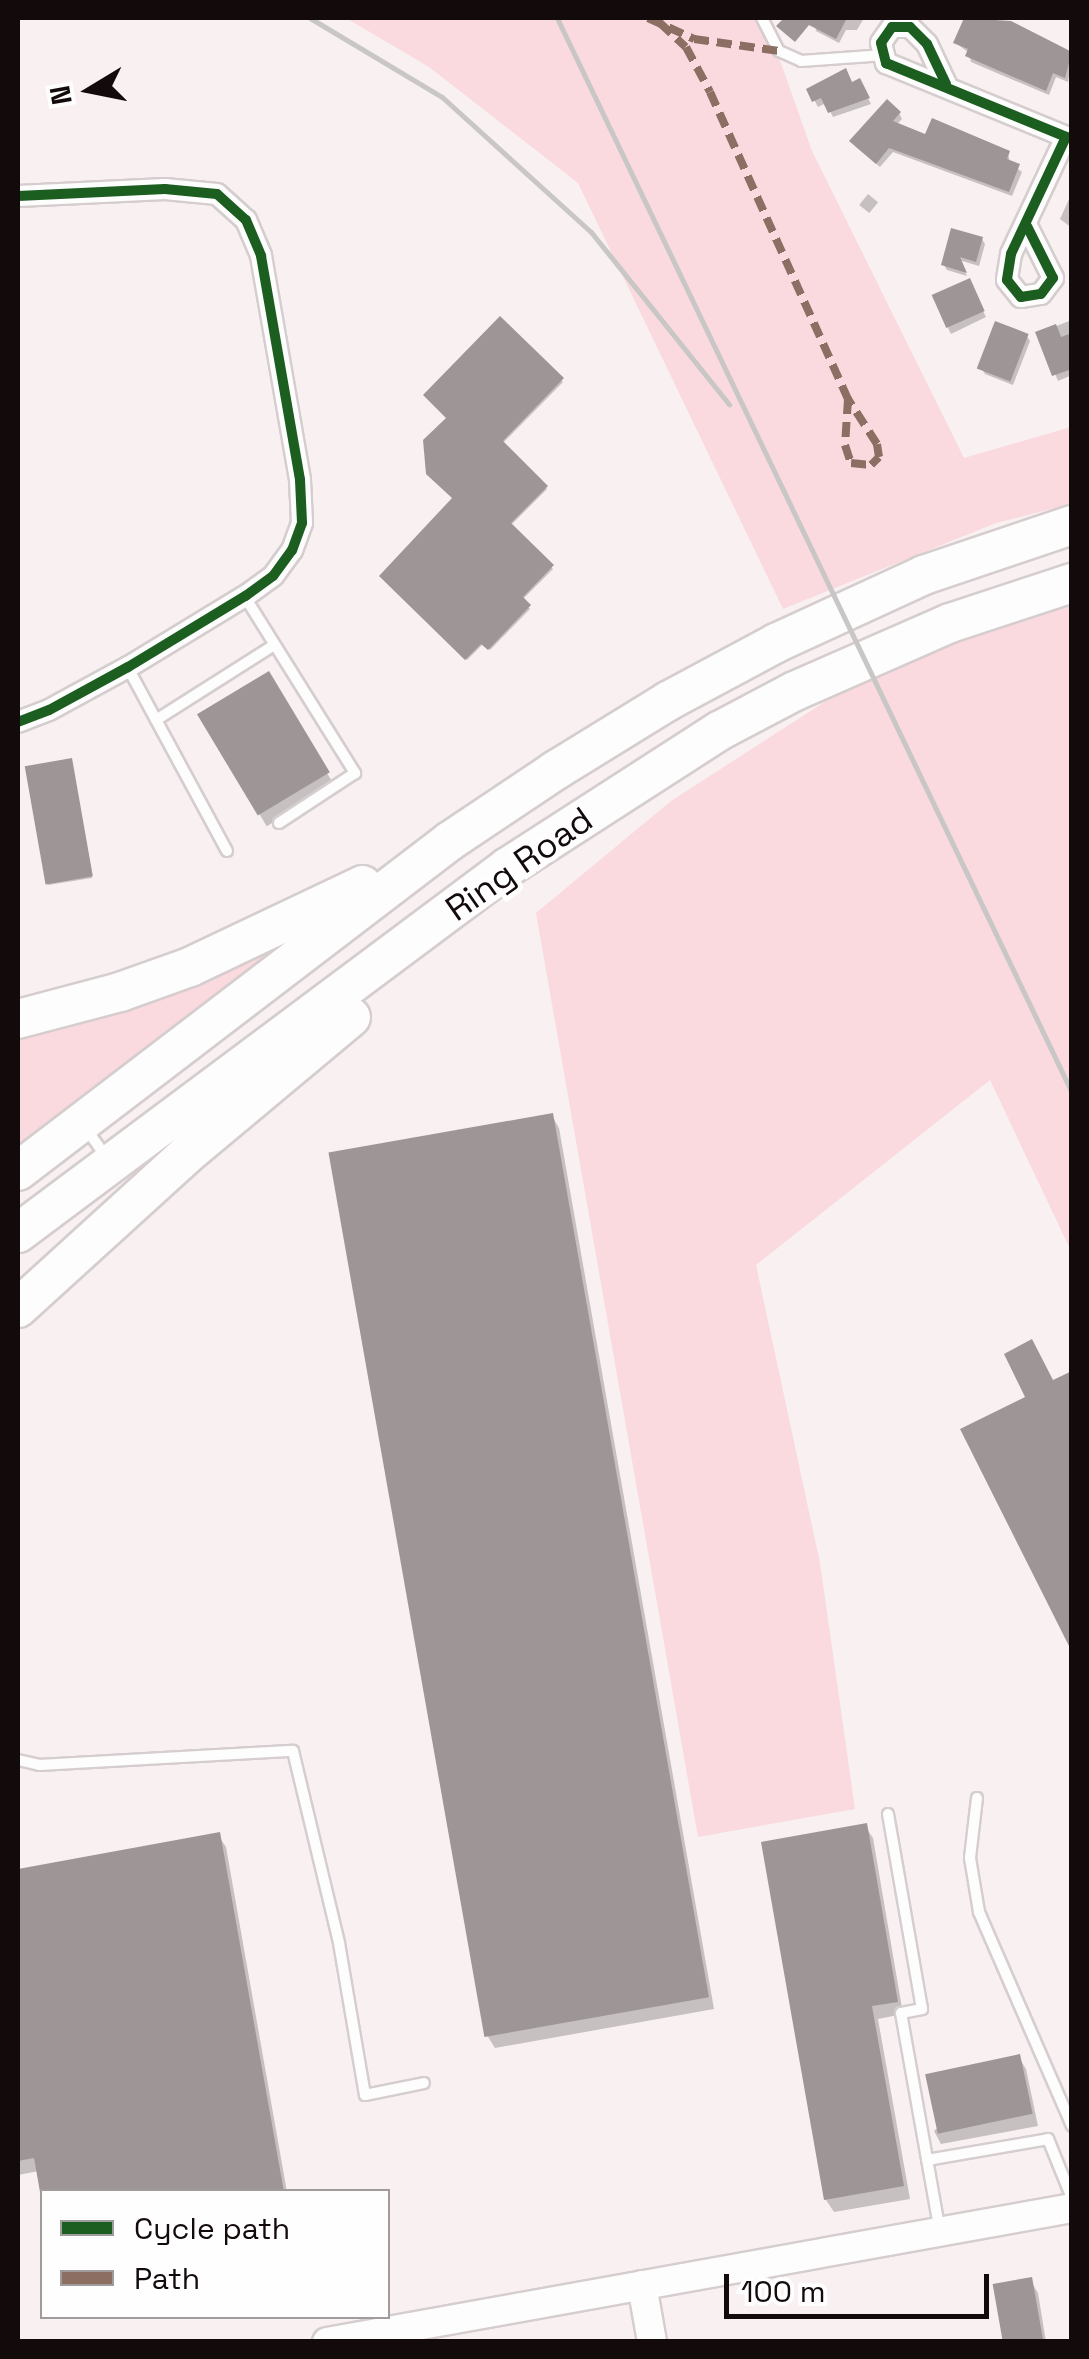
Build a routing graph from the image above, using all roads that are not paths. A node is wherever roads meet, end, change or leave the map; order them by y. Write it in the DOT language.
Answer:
graph roads {
  1 [pos="762,18"];
  2 [pos="884,55"];
  3 [pos="946,84"];
  4 [pos="1070,134"];
  5 [pos="18,196"];
  6 [pos="1027,226"];
  7 [pos="1072,525"];
  8 [pos="1072,583"];
  9 [pos="245,596"];
  10 [pos="274,645"];
  11 [pos="128,667"];
  12 [pos="156,720"];
  13 [pos="18,722"];
  14 [pos="650,776"];
  15 [pos="279,823"];
  16 [pos="450,841"];
  17 [pos="227,850"];
  18 [pos="18,1019"];
  19 [pos="82,1122"];
  20 [pos="113,1166"];
  21 [pos="18,1171"];
  22 [pos="18,1233"];
  23 [pos="18,1308"];
  24 [pos="18,1760"];
  25 [pos="977,1798"];
  26 [pos="888,1814"];
  27 [pos="424,2083"];
  28 [pos="1072,2126"];
  29 [pos="927,2160"];
  30 [pos="1072,2198"];
  31 [pos="1072,2208"];
  32 [pos="940,2232"];
  33 [pos="642,2285"];
  34 [pos="327,2342"];
  35 [pos="652,2342"];
  1 -- 2 [label="lane"];
  2 -- 3 [label="street"];
  2 -- 3 [label="street"];
  3 -- 4 [label="street"];
  4 -- 6 [label="street"];
  5 -- 9 [label="street"];
  7 -- 16 [label="highway, Ring Road"];
  8 -- 14 [label="highway, Ring Road"];
  9 -- 10 [label="lane"];
  9 -- 11 [label="street"];
  10 -- 12 [label="lane"];
  10 -- 15 [label="lane"];
  11 -- 12 [label="lane"];
  11 -- 13 [label="street"];
  12 -- 17 [label="lane"];
  14 -- 20 [label="highway, Ring Road"];
  14 -- 23 [label="highway"];
  16 -- 18 [label="highway"];
  16 -- 19 [label="highway, Ring Road"];
  19 -- 20 [label="lane"];
  19 -- 21 [label="highway, Ring Road"];
  20 -- 22 [label="highway, Ring Road"];
  24 -- 27 [label="lane"];
  25 -- 28 [label="lane"];
  26 -- 29 [label="lane"];
  29 -- 30 [label="lane"];
  29 -- 32 [label="lane"];
  31 -- 32 [label="main road"];
  32 -- 33 [label="main road"];
  33 -- 34 [label="main road"];
  33 -- 35 [label="main road"];
}
